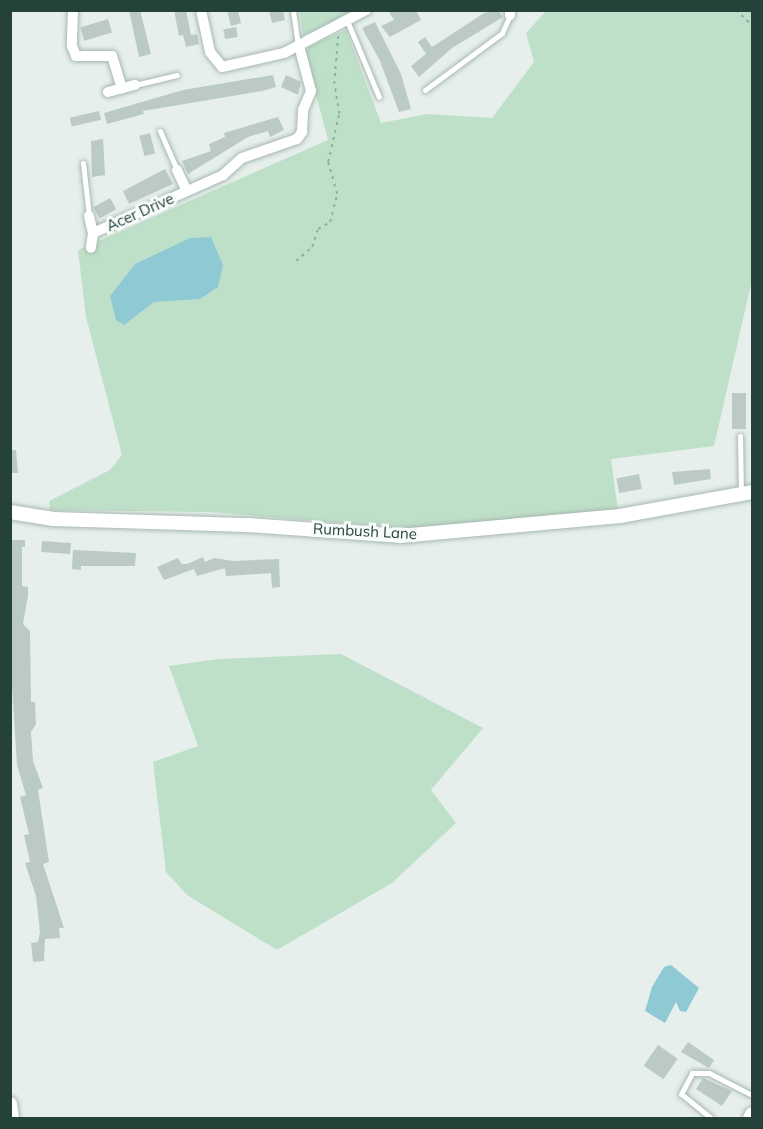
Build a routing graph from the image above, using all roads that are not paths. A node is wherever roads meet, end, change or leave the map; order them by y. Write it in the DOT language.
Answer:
graph roads {
  1 [pos="73,10"];
  2 [pos="201,10"];
  3 [pos="293,10"];
  4 [pos="366,10"];
  5 [pos="510,13"];
  6 [pos="348,23"];
  7 [pos="298,46"];
  8 [pos="177,75"];
  9 [pos="135,85"];
  10 [pos="122,88"];
  11 [pos="425,90"];
  12 [pos="108,92"];
  13 [pos="379,97"];
  14 [pos="160,131"];
  15 [pos="83,163"];
  16 [pos="177,170"];
  17 [pos="187,191"];
  18 [pos="89,216"];
  19 [pos="93,233"];
  20 [pos="91,248"];
  21 [pos="740,436"];
  22 [pos="747,493"];
  23 [pos="10,512"];
  24 [pos="753,1095"];
  25 [pos="10,1104"];
  26 [pos="753,1114"];
  27 [pos="12,1119"];
  28 [pos="711,1119"];
  29 [pos="750,1119"];
  1 -- 10 [label="street"];
  2 -- 7 [label="street"];
  3 -- 7 [label="lane"];
  4 -- 6 [label="street"];
  5 -- 11 [label="lane"];
  6 -- 7 [label="street"];
  6 -- 13 [label="lane"];
  7 -- 17 [label="street, Acer Drive"];
  8 -- 9 [label="lane"];
  9 -- 10 [label="street"];
  10 -- 12 [label="street"];
  14 -- 16 [label="lane"];
  15 -- 18 [label="lane"];
  16 -- 17 [label="street, Acer Drive"];
  17 -- 19 [label="street, Acer Drive"];
  18 -- 19 [label="street, Acer Drive"];
  19 -- 20 [label="street, Acer Drive"];
  21 -- 22 [label="lane"];
  22 -- 23 [label="street, Rumbush Lane"];
  24 -- 28 [label="lane"];
  25 -- 27 [label="street"];
  26 -- 29 [label="street"];
}
